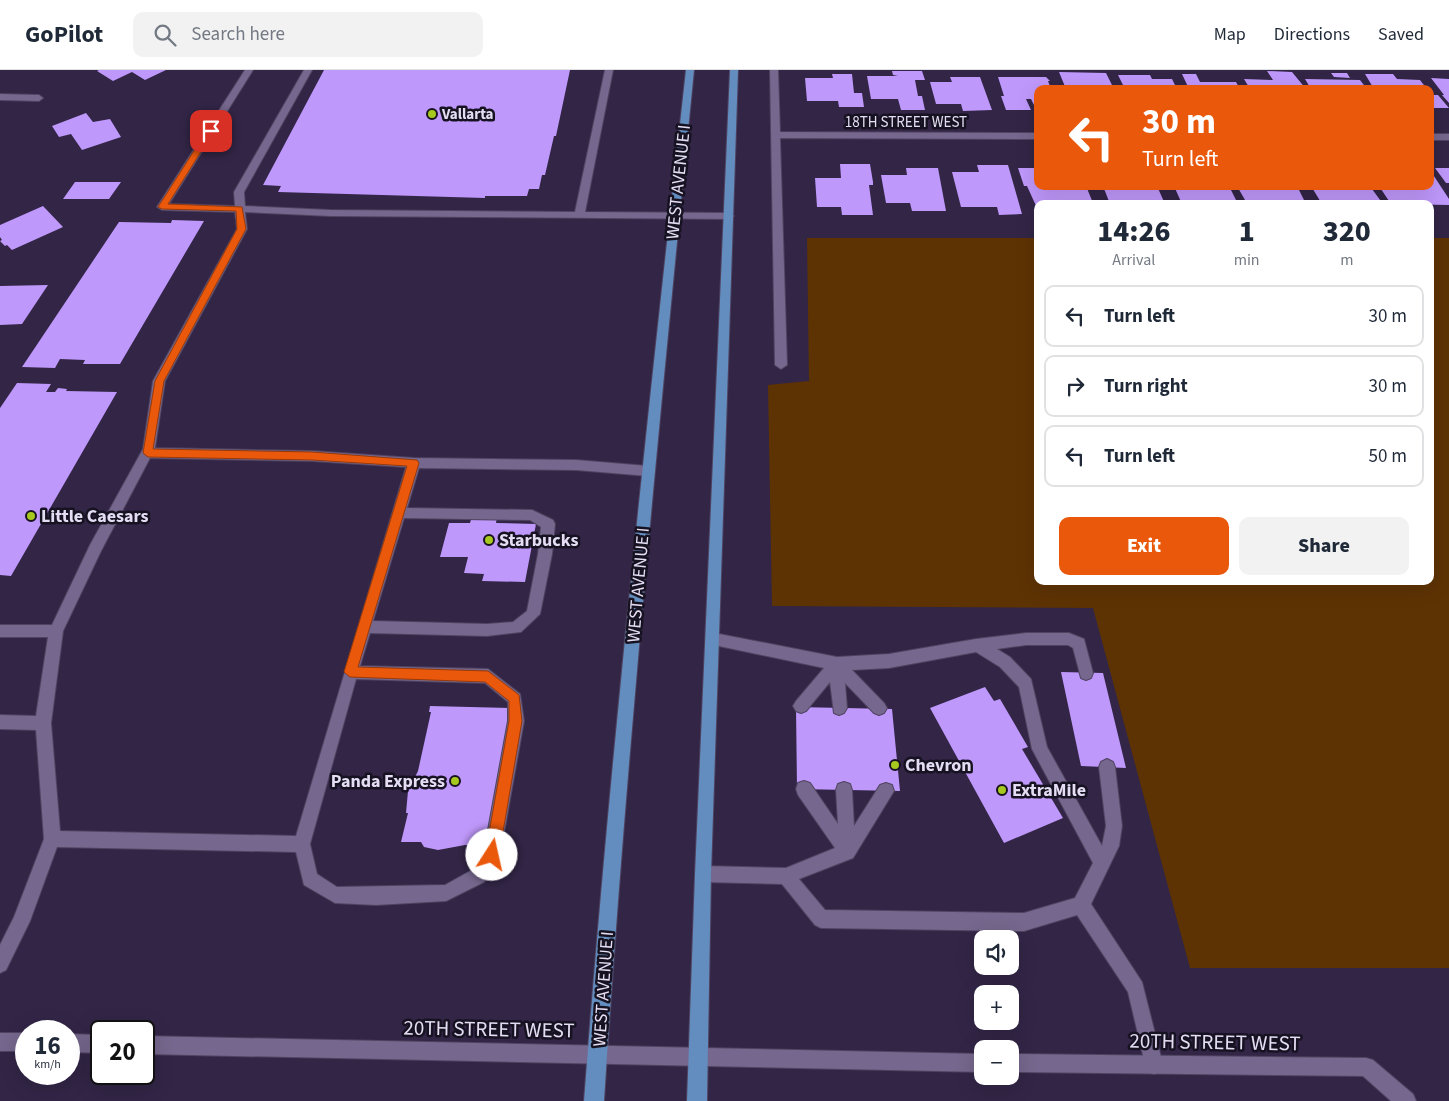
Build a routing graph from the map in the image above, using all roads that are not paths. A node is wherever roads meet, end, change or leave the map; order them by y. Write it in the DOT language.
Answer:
graph roads {
  1 [pos="249,70"];
  2 [pos="308,70"];
  3 [pos="609,70"];
  4 [pos="690,70"];
  5 [pos="734,70"];
  6 [pos="774,70"];
  7 [pos="0,97"];
  8 [pos="39,98"];
  9 [pos="775,135"];
  10 [pos="1034,136"];
  11 [pos="1434,137"];
  12 [pos="1449,137"];
  13 [pos="240,209"];
  14 [pos="580,213"];
  15 [pos="675,215"];
  16 [pos="729,216"];
  17 [pos="781,365"];
  18 [pos="148,453"];
  19 [pos="414,463"];
  20 [pos="648,470"];
  21 [pos="398,513"];
  22 [pos="364,626"];
  23 [pos="0,631"];
  24 [pos="56,631"];
  25 [pos="714,639"];
  26 [pos="976,646"];
  27 [pos="837,664"];
  28 [pos="350,672"];
  29 [pos="1086,673"];
  30 [pos="801,706"];
  31 [pos="839,708"];
  32 [pos="879,708"];
  33 [pos="0,722"];
  34 [pos="44,723"];
  35 [pos="1107,767"];
  36 [pos="804,789"];
  37 [pos="844,790"];
  38 [pos="886,791"];
  39 [pos="52,839"];
  40 [pos="302,844"];
  41 [pos="847,852"];
  42 [pos="1103,864"];
  43 [pos="703,874"];
  44 [pos="786,876"];
  45 [pos="1081,905"];
  46 [pos="0,964"];
  47 [pos="0,1042"];
  48 [pos="15,1042"];
  49 [pos="155,1045"];
  50 [pos="598,1055"];
  51 [pos="698,1058"];
  52 [pos="974,1063"];
  53 [pos="1019,1063"];
  54 [pos="1154,1065"];
  55 [pos="594,1101"];
  56 [pos="697,1101"];
  57 [pos="1406,1101"];
  1 -- 13 [label="street"];
  2 -- 13 [label="street"];
  3 -- 14 [label="street"];
  4 -- 15 [label="main road, WEST AVENUE I"];
  5 -- 16 [label="main road"];
  6 -- 9 [label="street"];
  7 -- 8 [label="street"];
  9 -- 10 [label="street, 18TH STREET WEST"];
  9 -- 17 [label="street"];
  11 -- 12 [label="street"];
  13 -- 14 [label="street"];
  13 -- 18 [label="street"];
  14 -- 15 [label="street"];
  15 -- 16 [label="street"];
  15 -- 20 [label="main road, WEST AVENUE I"];
  16 -- 25 [label="main road"];
  18 -- 19 [label="street"];
  18 -- 24 [label="street"];
  19 -- 20 [label="street"];
  19 -- 21 [label="street"];
  20 -- 50 [label="main road, WEST AVENUE I"];
  21 -- 22 [label="street"];
  21 -- 22 [label="street"];
  22 -- 28 [label="street"];
  23 -- 24 [label="street"];
  24 -- 34 [label="street"];
  25 -- 27 [label="street"];
  25 -- 43 [label="main road"];
  26 -- 27 [label="street"];
  26 -- 29 [label="street"];
  26 -- 42 [label="street"];
  27 -- 30 [label="street"];
  27 -- 31 [label="street"];
  27 -- 32 [label="street"];
  28 -- 40 [label="street"];
  28 -- 40 [label="street"];
  33 -- 34 [label="street"];
  34 -- 39 [label="street"];
  35 -- 42 [label="street"];
  36 -- 41 [label="street"];
  37 -- 41 [label="street"];
  38 -- 41 [label="street"];
  39 -- 40 [label="street"];
  39 -- 46 [label="street"];
  41 -- 44 [label="street"];
  42 -- 45 [label="street"];
  43 -- 44 [label="street"];
  43 -- 51 [label="main road"];
  44 -- 45 [label="street"];
  45 -- 54 [label="street"];
  47 -- 48 [label="street"];
  49 -- 50 [label="street, 20TH STREET WEST"];
  50 -- 51 [label="street, 20TH STREET WEST"];
  50 -- 55 [label="main road, WEST AVENUE I"];
  51 -- 52 [label="street, 20TH STREET WEST"];
  51 -- 56 [label="main road"];
  53 -- 54 [label="street, 20TH STREET WEST"];
  54 -- 57 [label="street, 20TH STREET WEST"];
}
